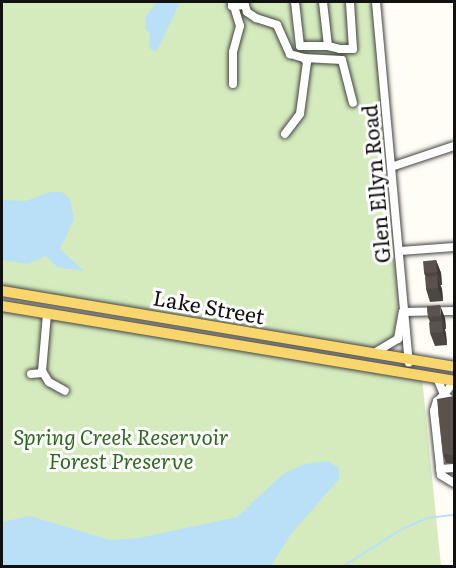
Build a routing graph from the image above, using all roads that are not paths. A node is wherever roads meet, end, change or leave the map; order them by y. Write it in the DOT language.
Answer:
graph roads {
  1 [pos="295,2"];
  2 [pos="323,2"];
  3 [pos="350,2"];
  4 [pos="376,2"];
  5 [pos="233,4"];
  6 [pos="328,46"];
  7 [pos="304,58"];
  8 [pos="233,84"];
  9 [pos="353,103"];
  10 [pos="285,134"];
  11 [pos="454,146"];
  12 [pos="391,167"];
  13 [pos="454,247"];
  14 [pos="400,251"];
  15 [pos="2,291"];
  16 [pos="49,299"];
  17 [pos="2,306"];
  18 [pos="454,311"];
  19 [pos="403,312"];
  20 [pos="47,314"];
  21 [pos="367,355"];
  22 [pos="409,362"];
  23 [pos="454,367"];
  24 [pos="43,373"];
  25 [pos="31,374"];
  26 [pos="405,374"];
  27 [pos="438,380"];
  28 [pos="454,381"];
  29 [pos="66,391"];
  30 [pos="444,395"];
  31 [pos="454,402"];
  32 [pos="454,468"];
  33 [pos="440,469"];
  34 [pos="454,483"];
  1 -- 6 [label="street"];
  2 -- 6 [label="street"];
  3 -- 6 [label="street"];
  4 -- 12 [label="street, Glen Ellyn Road"];
  5 -- 7 [label="street"];
  5 -- 8 [label="street"];
  7 -- 9 [label="street"];
  7 -- 10 [label="street"];
  11 -- 12 [label="street"];
  12 -- 14 [label="street, Glen Ellyn Road"];
  13 -- 14 [label="street"];
  14 -- 19 [label="street, Glen Ellyn Road"];
  15 -- 16 [label="main road, Lake Street"];
  16 -- 20 [label="main road"];
  16 -- 21 [label="main road, Lake Street"];
  17 -- 20 [label="main road, Lake Street"];
  18 -- 19 [label="street"];
  19 -- 21 [label="street"];
  19 -- 22 [label="street, Glen Ellyn Road"];
  20 -- 24 [label="street"];
  20 -- 26 [label="main road, Lake Street"];
  21 -- 22 [label="main road, Lake Street"];
  22 -- 23 [label="main road, Lake Street"];
  22 -- 26 [label="main road"];
  24 -- 25 [label="street"];
  24 -- 29 [label="street"];
  26 -- 27 [label="main road, Lake Street"];
  27 -- 28 [label="main road, Lake Street"];
  27 -- 30 [label="street"];
  28 -- 30 [label="street"];
  30 -- 31 [label="street"];
  30 -- 33 [label="street"];
  32 -- 33 [label="street"];
  33 -- 34 [label="street"];
}
